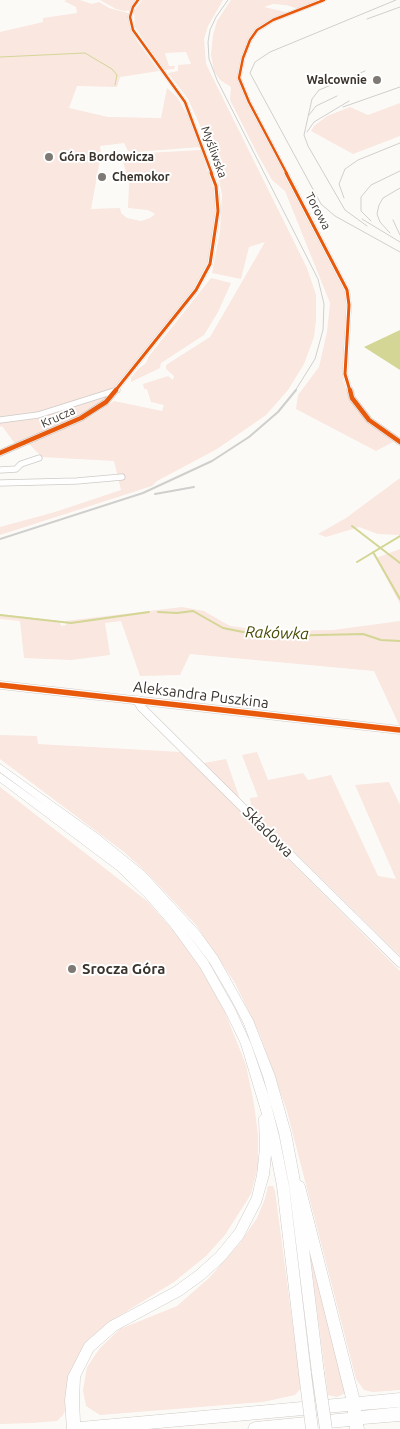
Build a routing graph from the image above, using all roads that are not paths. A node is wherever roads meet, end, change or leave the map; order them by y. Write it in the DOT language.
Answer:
graph roads {
  1 [pos="138,0"];
  2 [pos="324,0"];
  3 [pos="118,390"];
  4 [pos="0,420"];
  5 [pos="400,442"];
  6 [pos="0,453"];
  7 [pos="40,458"];
  8 [pos="0,470"];
  9 [pos="122,477"];
  10 [pos="0,484"];
  11 [pos="0,685"];
  12 [pos="137,700"];
  13 [pos="400,730"];
  14 [pos="0,767"];
  15 [pos="0,777"];
  16 [pos="400,964"];
  17 [pos="263,1097"];
  18 [pos="288,1147"];
  19 [pos="312,1373"];
  20 [pos="400,1400"];
  21 [pos="354,1404"];
  22 [pos="400,1414"];
  23 [pos="357,1424"];
  24 [pos="69,1429"];
  25 [pos="74,1429"];
  26 [pos="255,1429"];
  27 [pos="312,1429"];
  28 [pos="326,1429"];
  1 -- 3 [label="street, Myśliwska"];
  2 -- 5 [label="street, Torowa"];
  3 -- 4 [label="street"];
  3 -- 6 [label="street, Krucza"];
  7 -- 8 [label="street"];
  9 -- 10 [label="street"];
  11 -- 12 [label="street, Aleksandra Puszkina"];
  12 -- 13 [label="street, Aleksandra Puszkina"];
  12 -- 16 [label="street, Składowa"];
  14 -- 18 [label="main road"];
  15 -- 17 [label="main road"];
  17 -- 19 [label="main road"];
  17 -- 25 [label="main road"];
  18 -- 19 [label="main road"];
  18 -- 21 [label="main road"];
  19 -- 27 [label="main road, bridge"];
  19 -- 28 [label="main road, bridge"];
  20 -- 21 [label="main road"];
  21 -- 23 [label="main road"];
  21 -- 25 [label="main road"];
  22 -- 23 [label="main road"];
  23 -- 26 [label="main road"];
  24 -- 25 [label="street"];
}
